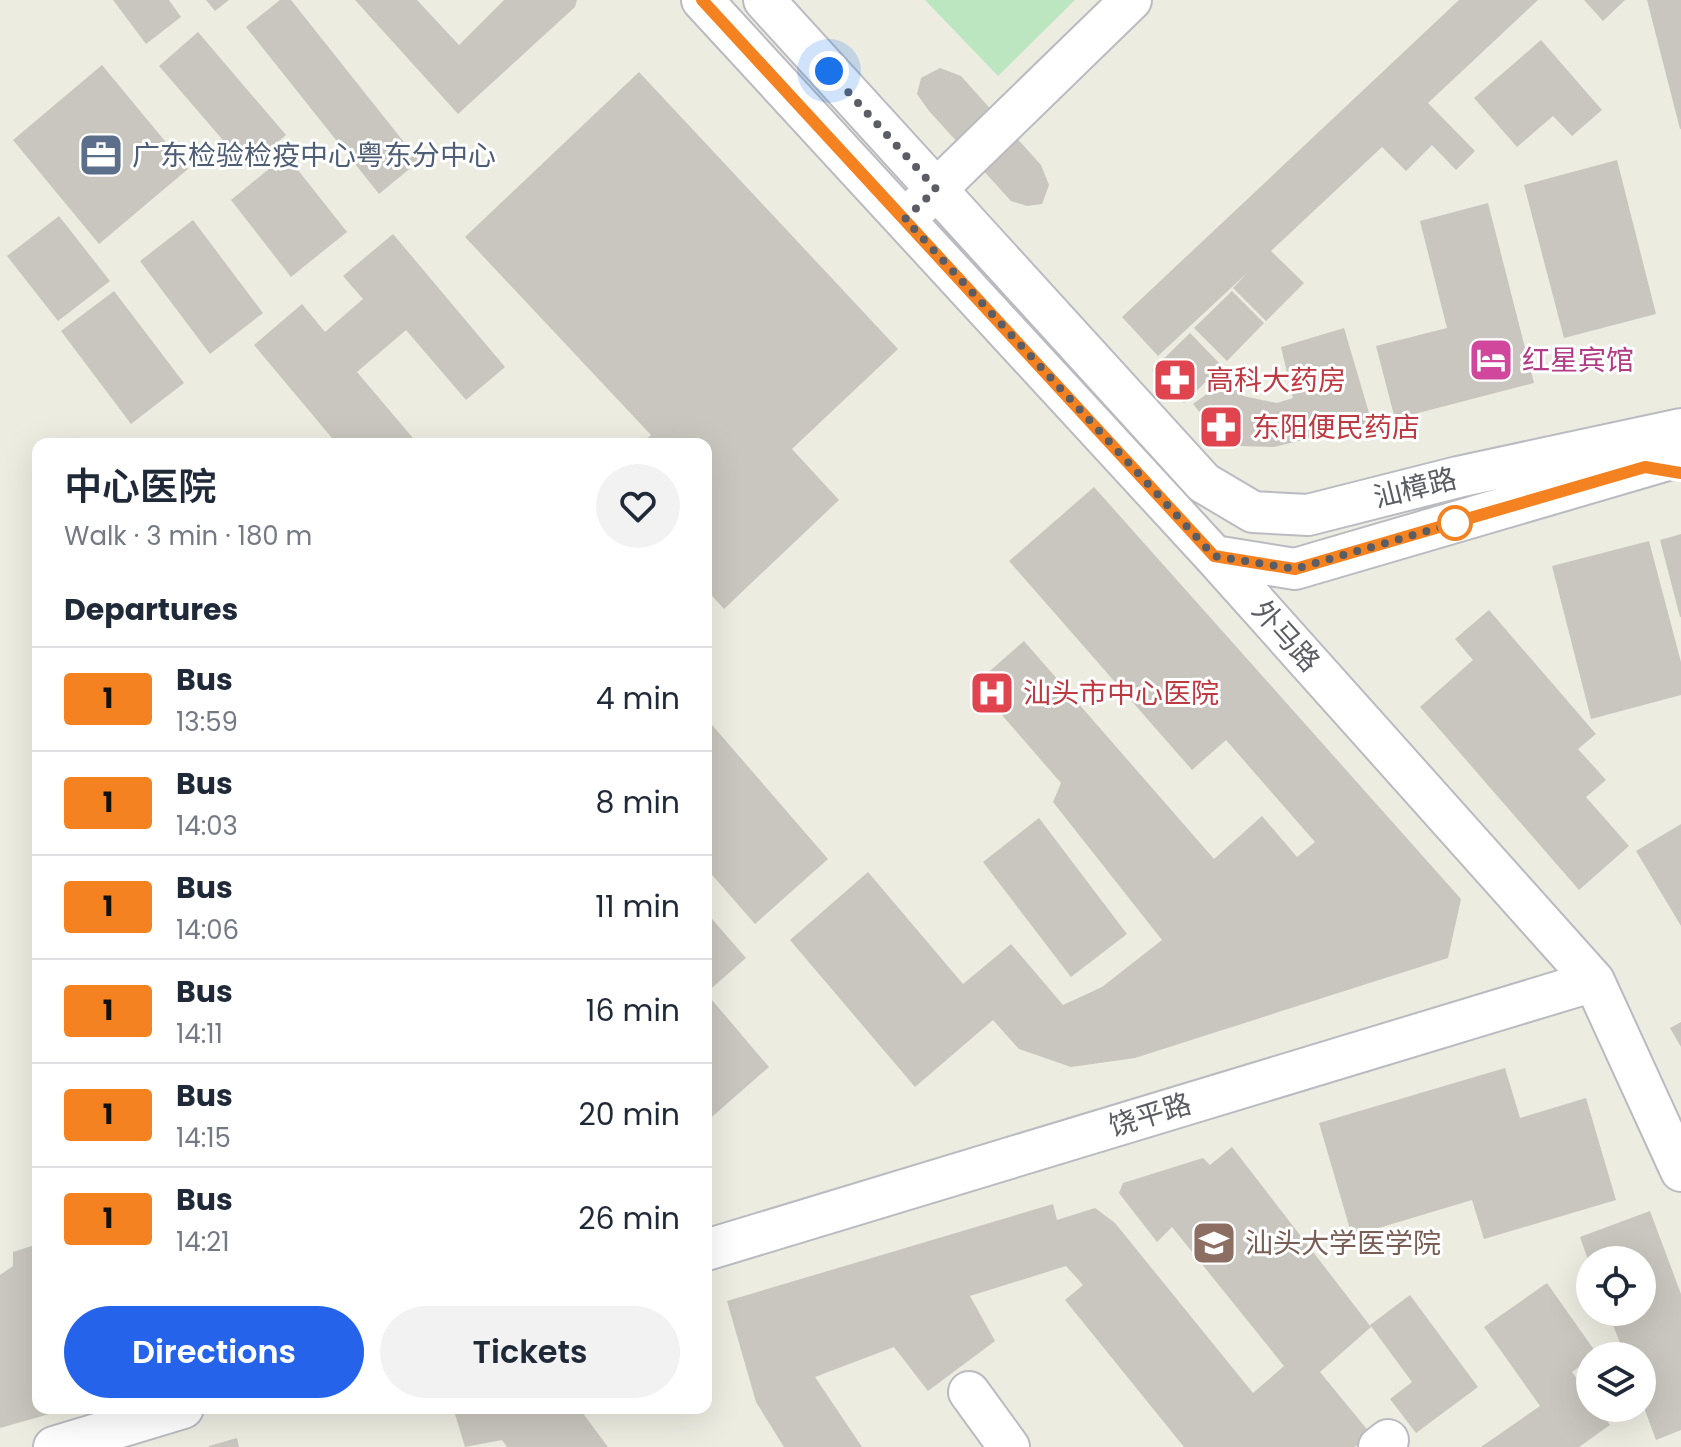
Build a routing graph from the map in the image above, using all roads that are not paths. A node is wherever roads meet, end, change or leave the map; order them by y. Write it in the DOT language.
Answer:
graph roads {
  1 [pos="702,0"];
  2 [pos="764,0"];
  3 [pos="1131,0"];
  4 [pos="936,189"];
  5 [pos="905,219"];
  6 [pos="1681,401"];
  7 [pos="1681,429"];
  8 [pos="1660,459"];
  9 [pos="1214,556"];
  10 [pos="1594,981"];
  11 [pos="1681,1171"];
  12 [pos="712,1248"];
  13 [pos="969,1392"];
  14 [pos="163,1414"];
  15 [pos="54,1447"];
  16 [pos="1009,1447"];
  1 -- 5 [label="street, 外马路"];
  2 -- 4 [label="street"];
  3 -- 4 [label="street"];
  4 -- 5 [label="street"];
  4 -- 8 [label="street, 汕樟路"];
  5 -- 9 [label="street, 外马路"];
  6 -- 8 [label="street, 汕樟路"];
  7 -- 8 [label="street, 汕樟路"];
  8 -- 9 [label="street, 汕樟路"];
  9 -- 10 [label="street, 外马路"];
  10 -- 11 [label="street, 外马路"];
  10 -- 12 [label="street, 饶平路"];
  13 -- 16 [label="street"];
  14 -- 15 [label="street"];
}
